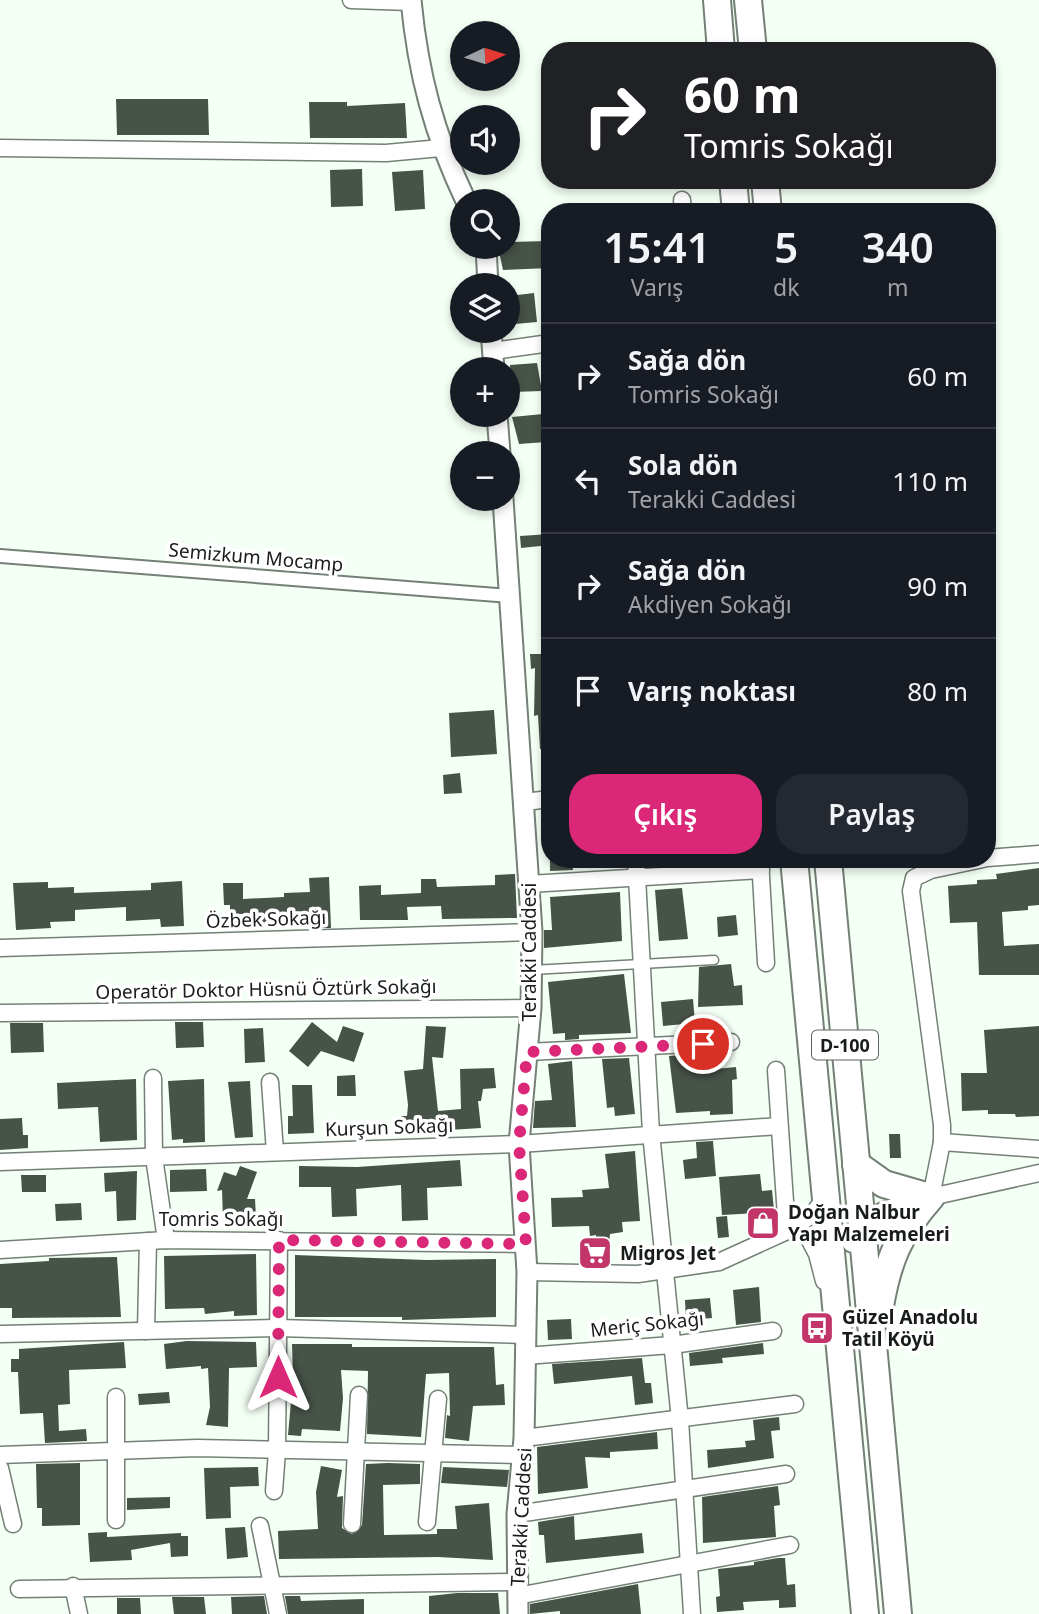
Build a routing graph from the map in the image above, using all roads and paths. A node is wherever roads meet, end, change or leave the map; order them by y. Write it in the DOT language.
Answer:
graph roads {
  1 [pos="351,0"];
  2 [pos="717,0"];
  3 [pos="748,0"];
  4 [pos="411,1"];
  5 [pos="720,42"];
  6 [pos="751,42"];
  7 [pos="0,148"];
  8 [pos="441,148"];
  9 [pos="460,189"];
  10 [pos="541,346"];
  11 [pos="503,357"];
  12 [pos="504,511"];
  13 [pos="0,556"];
  14 [pos="510,596"];
  15 [pos="541,800"];
  16 [pos="524,802"];
  17 [pos="1039,854"];
  18 [pos="996,858"];
  19 [pos="637,868"];
  20 [pos="732,868"];
  21 [pos="760,868"];
  22 [pos="795,868"];
  23 [pos="829,868"];
  24 [pos="941,868"];
  25 [pos="638,878"];
  26 [pos="529,884"];
  27 [pos="533,932"];
  28 [pos="0,948"];
  29 [pos="714,960"];
  30 [pos="766,963"];
  31 [pos="643,966"];
  32 [pos="532,970"];
  33 [pos="531,1008"];
  34 [pos="0,1013"];
  35 [pos="731,1042"];
  36 [pos="647,1047"];
  37 [pos="527,1052"];
  38 [pos="776,1070"];
  39 [pos="153,1078"];
  40 [pos="270,1082"];
  41 [pos="779,1126"];
  42 [pos="651,1133"];
  43 [pos="942,1142"];
  44 [pos="519,1144"];
  45 [pos="1039,1149"];
  46 [pos="275,1152"];
  47 [pos="154,1157"];
  48 [pos="0,1162"];
  49 [pos="856,1164"];
  50 [pos="1039,1173"];
  51 [pos="931,1197"];
  52 [pos="826,1198"];
  53 [pos="787,1231"];
  54 [pos="863,1231"];
  55 [pos="166,1240"];
  56 [pos="279,1240"];
  57 [pos="148,1241"];
  58 [pos="526,1244"];
  59 [pos="0,1250"];
  60 [pos="831,1261"];
  61 [pos="527,1272"];
  62 [pos="666,1272"];
  63 [pos="836,1319"];
  64 [pos="278,1328"];
  65 [pos="146,1331"];
  66 [pos="773,1331"];
  67 [pos="0,1334"];
  68 [pos="525,1335"];
  69 [pos="873,1342"];
  70 [pos="672,1345"];
  71 [pos="525,1356"];
  72 [pos="359,1395"];
  73 [pos="116,1398"];
  74 [pos="438,1399"];
  75 [pos="795,1404"];
  76 [pos="681,1420"];
  77 [pos="523,1447"];
  78 [pos="118,1449"];
  79 [pos="277,1451"];
  80 [pos="355,1452"];
  81 [pos="433,1454"];
  82 [pos="0,1455"];
  83 [pos="0,1468"];
  84 [pos="786,1474"];
  85 [pos="683,1489"];
  86 [pos="274,1491"];
  87 [pos="517,1514"];
  88 [pos="116,1520"];
  89 [pos="427,1522"];
  90 [pos="13,1524"];
  91 [pos="352,1524"];
  92 [pos="260,1526"];
  93 [pos="789,1545"];
  94 [pos="689,1564"];
  95 [pos="73,1586"];
  96 [pos="272,1588"];
  97 [pos="19,1589"];
  98 [pos="517,1597"];
  99 [pos="79,1614"];
  100 [pos="278,1614"];
  101 [pos="692,1614"];
  102 [pos="865,1614"];
  103 [pos="898,1614"];
  1 -- 4 [label="street"];
  2 -- 5 [label="highway"];
  3 -- 6 [label="highway"];
  4 -- 8 [label="street"];
  7 -- 8 [label="street"];
  8 -- 9 [label="street"];
  10 -- 11 [label="street"];
  12 -- 14 [label="street, Terakki Caddesi"];
  13 -- 14 [label="street, Semizkum Mocamp"];
  14 -- 16 [label="street, Terakki Caddesi"];
  15 -- 16 [label="street"];
  16 -- 26 [label="street, Terakki Caddesi"];
  17 -- 18 [label="street"];
  19 -- 25 [label="street"];
  20 -- 25 [label="street"];
  21 -- 30 [label="street"];
  22 -- 52 [label="highway, D-100"];
  23 -- 49 [label="highway, D-100"];
  24 -- 43 [label="street"];
  25 -- 26 [label="street"];
  25 -- 31 [label="street"];
  26 -- 27 [label="street, Terakki Caddesi"];
  27 -- 28 [label="street, Özbek Sokağı"];
  27 -- 32 [label="street, Terakki Caddesi"];
  29 -- 31 [label="lane"];
  31 -- 32 [label="lane"];
  31 -- 36 [label="street"];
  32 -- 33 [label="street, Terakki Caddesi"];
  33 -- 34 [label="street, Operatör Doktor Hüsnü Öztürk Sokağı"];
  33 -- 37 [label="street, Terakki Caddesi"];
  35 -- 36 [label="street"];
  36 -- 37 [label="street"];
  36 -- 42 [label="street"];
  37 -- 44 [label="street, Terakki Caddesi"];
  38 -- 41 [label="street"];
  39 -- 47 [label="street"];
  40 -- 46 [label="street"];
  41 -- 42 [label="street, Kurşun Sokağı"];
  41 -- 53 [label="street"];
  42 -- 44 [label="street, Kurşun Sokağı"];
  42 -- 62 [label="street"];
  43 -- 45 [label="street"];
  43 -- 51 [label="street"];
  44 -- 46 [label="street, Kurşun Sokağı"];
  44 -- 58 [label="street, Terakki Caddesi"];
  46 -- 47 [label="street, Kurşun Sokağı"];
  47 -- 48 [label="street, Kurşun Sokağı"];
  47 -- 55 [label="street"];
  49 -- 51 [label="highway"];
  49 -- 54 [label="highway, D-100"];
  50 -- 51 [label="street"];
  51 -- 54 [label="highway"];
  51 -- 69 [label="highway"];
  52 -- 53 [label="street"];
  52 -- 60 [label="highway, D-100"];
  53 -- 62 [label="street"];
  53 -- 63 [label="street"];
  54 -- 60 [label="highway"];
  54 -- 69 [label="highway, D-100"];
  55 -- 56 [label="street, Tomris Sokağı"];
  55 -- 57 [label="street, Tomris Sokağı"];
  56 -- 58 [label="street, Tomris Sokağı"];
  56 -- 64 [label="street"];
  57 -- 59 [label="street, Tomris Sokağı"];
  57 -- 65 [label="street"];
  58 -- 61 [label="street, Terakki Caddesi"];
  60 -- 63 [label="highway, D-100"];
  61 -- 62 [label="street"];
  61 -- 68 [label="street, Terakki Caddesi"];
  62 -- 70 [label="street"];
  63 -- 102 [label="highway, D-100"];
  64 -- 65 [label="street"];
  64 -- 68 [label="street"];
  64 -- 79 [label="street"];
  65 -- 67 [label="street"];
  66 -- 70 [label="street, Meriç Sokağı"];
  68 -- 71 [label="street, Terakki Caddesi"];
  69 -- 103 [label="highway, D-100"];
  70 -- 71 [label="street, Meriç Sokağı"];
  70 -- 76 [label="street"];
  71 -- 77 [label="street, Terakki Caddesi"];
  72 -- 80 [label="street"];
  73 -- 78 [label="street"];
  74 -- 81 [label="street"];
  75 -- 76 [label="street"];
  76 -- 77 [label="street"];
  76 -- 85 [label="street"];
  77 -- 81 [label="street"];
  77 -- 87 [label="street, Terakki Caddesi"];
  78 -- 79 [label="street"];
  78 -- 82 [label="street"];
  78 -- 88 [label="street"];
  79 -- 80 [label="street"];
  79 -- 86 [label="street"];
  80 -- 81 [label="street"];
  80 -- 91 [label="street"];
  81 -- 89 [label="street"];
  83 -- 90 [label="street"];
  84 -- 85 [label="street"];
  85 -- 87 [label="street"];
  85 -- 94 [label="street"];
  87 -- 98 [label="street, Terakki Caddesi"];
  92 -- 96 [label="street"];
  93 -- 94 [label="street"];
  94 -- 98 [label="street"];
  94 -- 101 [label="street"];
  95 -- 96 [label="street"];
  95 -- 97 [label="street"];
  95 -- 99 [label="street"];
  96 -- 98 [label="street"];
  96 -- 100 [label="street"];
}
